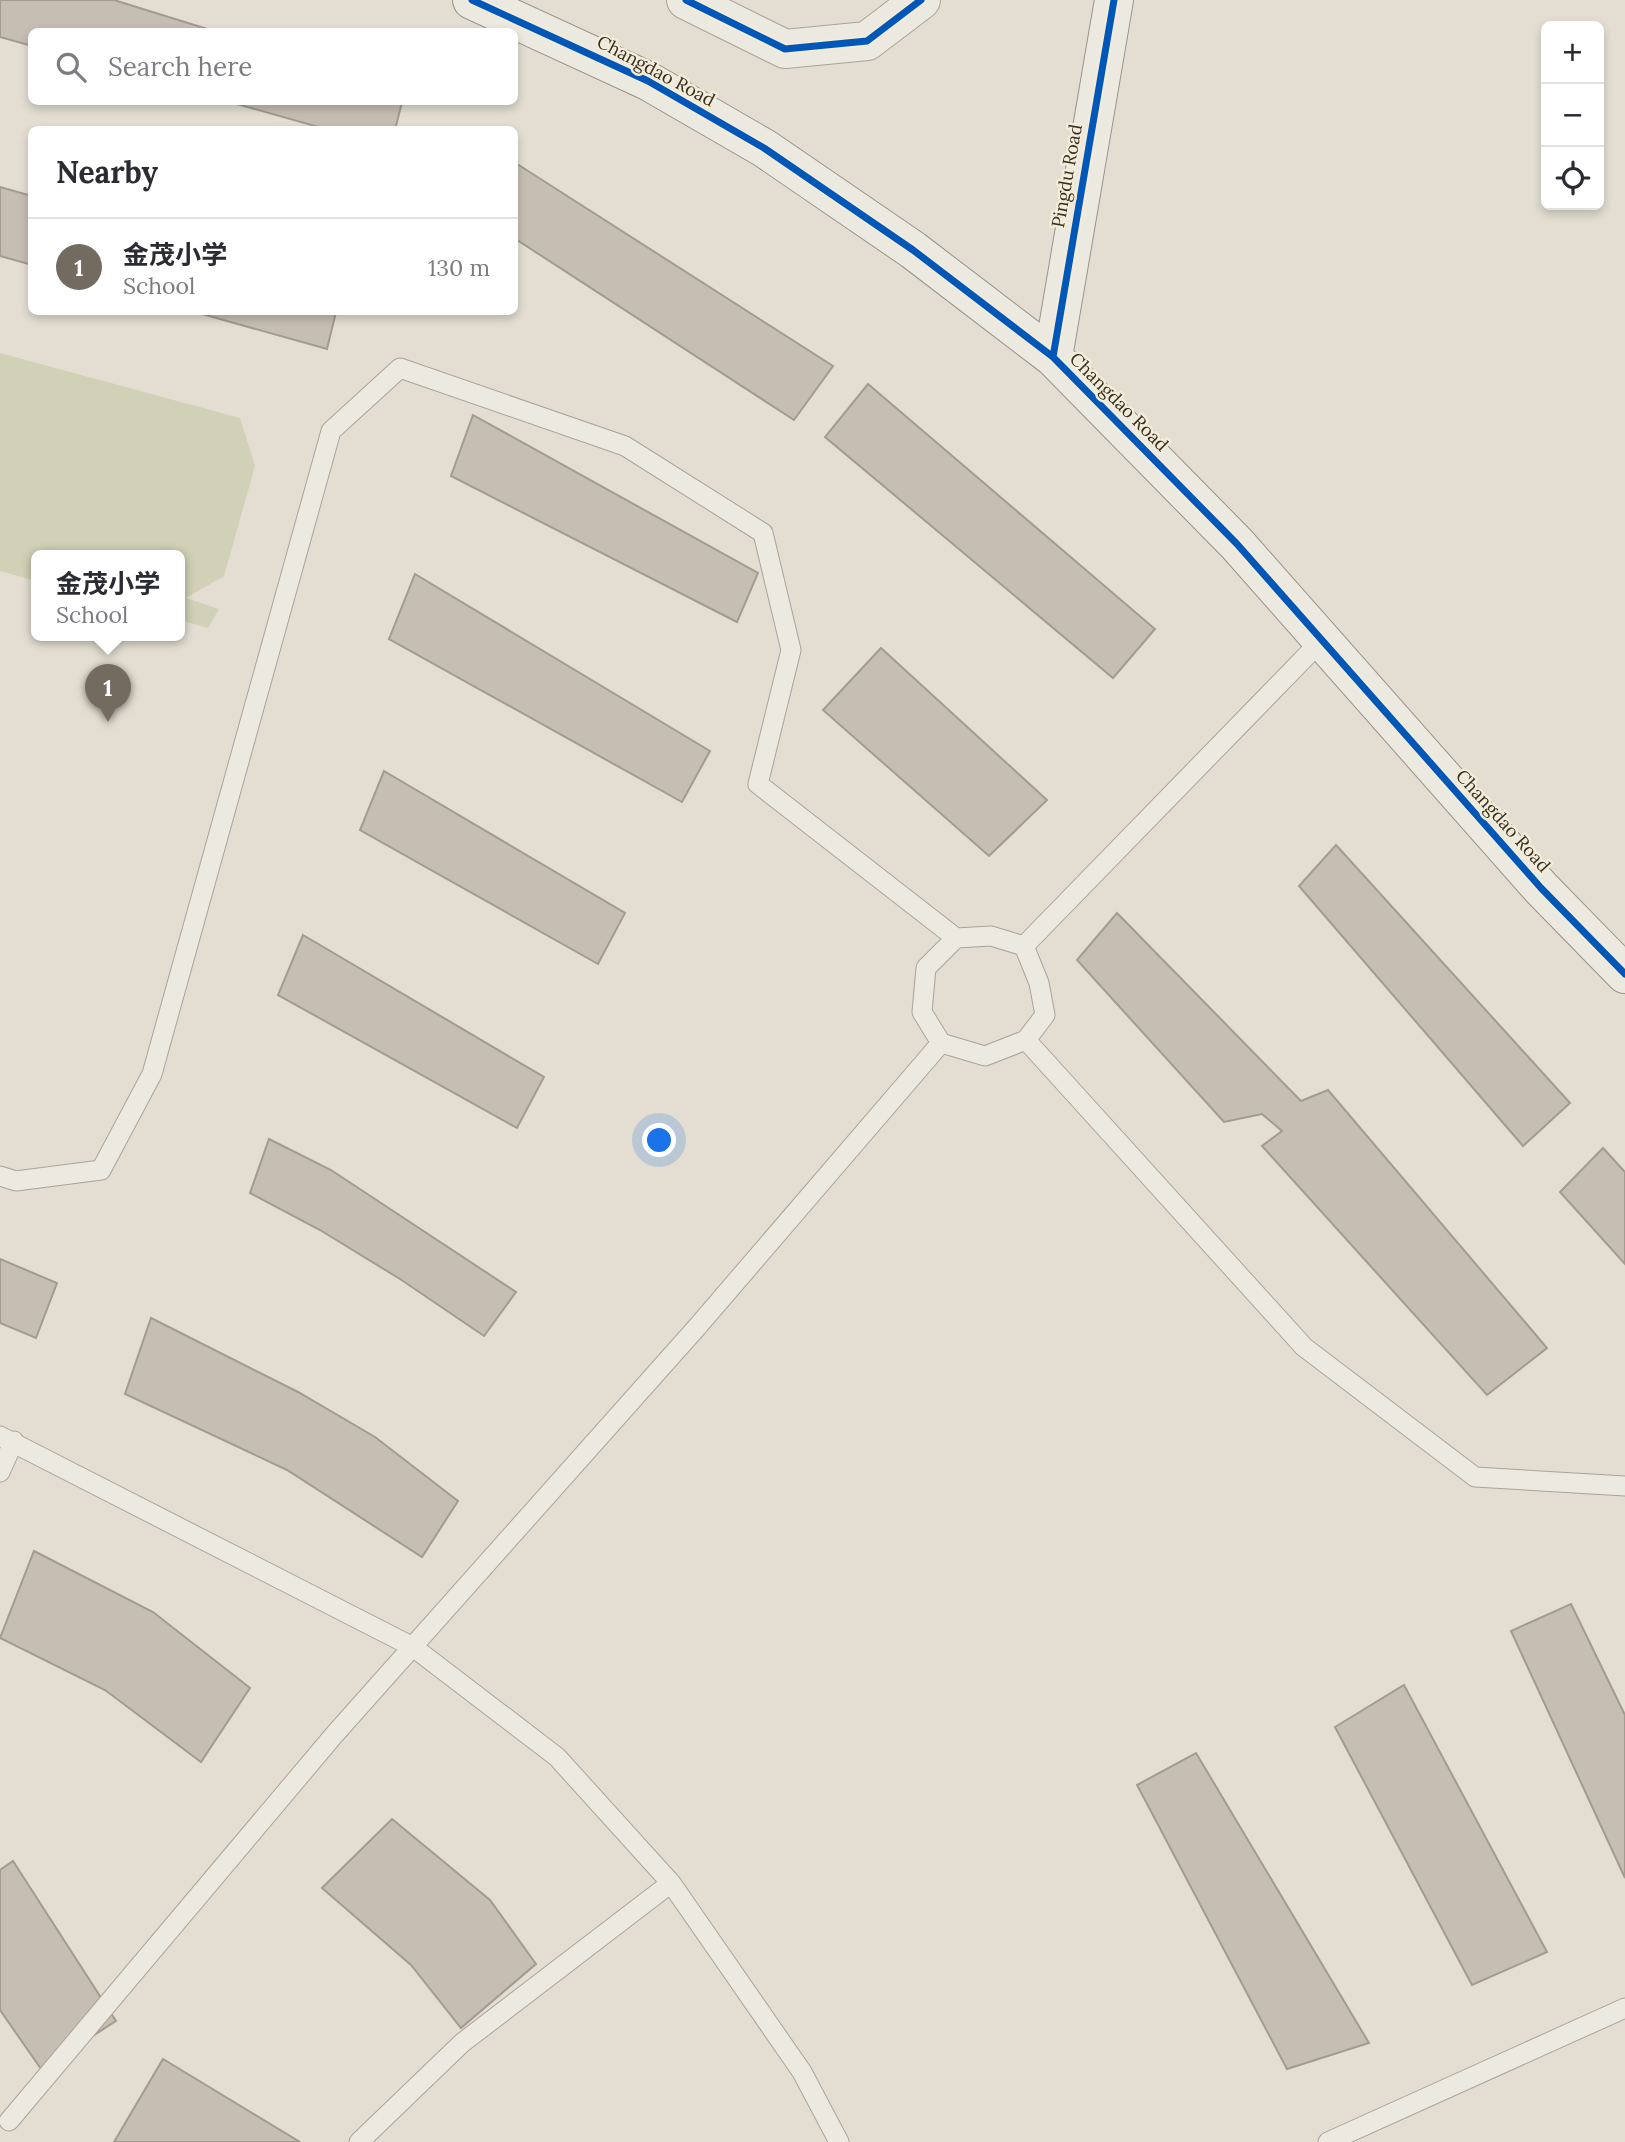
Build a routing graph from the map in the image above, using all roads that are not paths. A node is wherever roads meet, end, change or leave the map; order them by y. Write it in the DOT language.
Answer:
graph roads {
  1 [pos="472,0"];
  2 [pos="686,0"];
  3 [pos="920,0"];
  4 [pos="1114,0"];
  5 [pos="1053,357"];
  6 [pos="1322,640"];
  7 [pos="956,938"];
  8 [pos="1024,946"];
  9 [pos="1625,974"];
  10 [pos="1026,1040"];
  11 [pos="941,1043"];
  12 [pos="0,1176"];
  13 [pos="7,1438"];
  14 [pos="0,1472"];
  15 [pos="1625,1486"];
  16 [pos="413,1647"];
  17 [pos="671,1883"];
  18 [pos="1625,2008"];
  19 [pos="9,2121"];
  20 [pos="359,2142"];
  21 [pos="839,2142"];
  22 [pos="1328,2142"];
  1 -- 5 [label="street, Changdao Road"];
  2 -- 3 [label="street"];
  4 -- 5 [label="street, Pingdu Road"];
  5 -- 6 [label="street, Changdao Road"];
  6 -- 8 [label="lane"];
  6 -- 9 [label="street, Changdao Road"];
  7 -- 8 [label="lane"];
  7 -- 11 [label="lane"];
  7 -- 12 [label="lane"];
  8 -- 10 [label="lane"];
  10 -- 11 [label="lane"];
  10 -- 15 [label="lane"];
  11 -- 16 [label="lane"];
  13 -- 14 [label="lane"];
  13 -- 16 [label="lane"];
  16 -- 17 [label="lane"];
  16 -- 19 [label="lane"];
  17 -- 20 [label="lane"];
  17 -- 21 [label="lane"];
  18 -- 22 [label="lane"];
}
